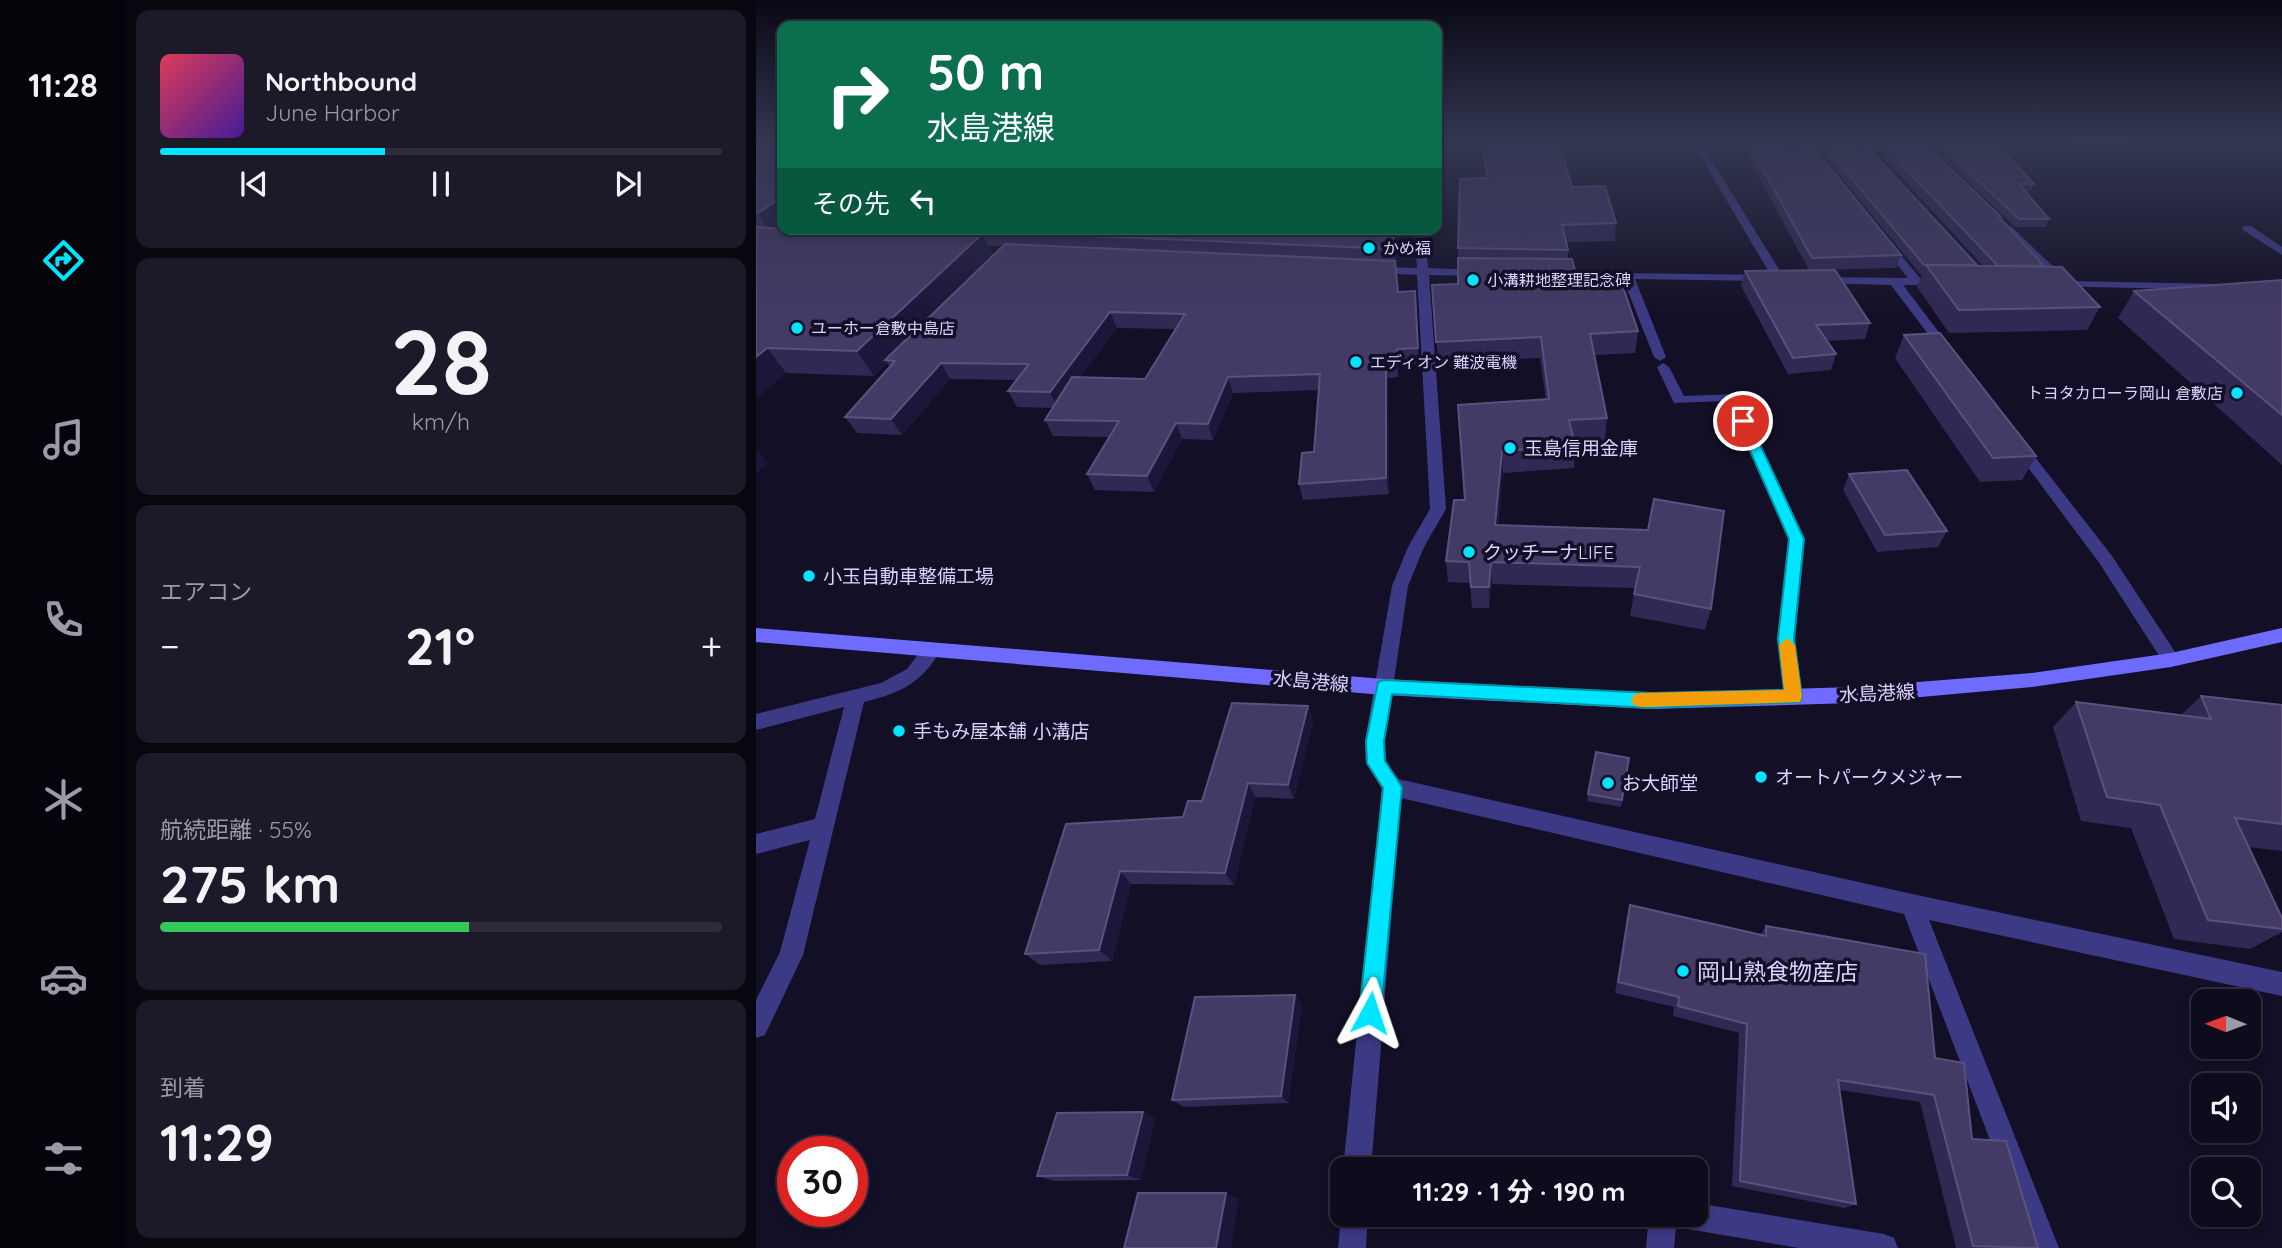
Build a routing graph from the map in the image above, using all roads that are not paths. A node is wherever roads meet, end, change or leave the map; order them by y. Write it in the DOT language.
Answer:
graph roads {
  1 [pos="1736,198"];
  2 [pos="1995,217"];
  3 [pos="2247,228"];
  4 [pos="1420,235"];
  5 [pos="1881,238"];
  6 [pos="2282,252"];
  7 [pos="1366,269"];
  8 [pos="1422,271"];
  9 [pos="1490,273"];
  10 [pos="1546,274"];
  11 [pos="1629,276"];
  12 [pos="1792,279"];
  13 [pos="1894,281"];
  14 [pos="1916,281"];
  15 [pos="1953,282"];
  16 [pos="2040,284"];
  17 [pos="2065,284"];
  18 [pos="2241,287"];
  19 [pos="1959,367"];
  20 [pos="2008,432"];
  21 [pos="756,635"];
  22 [pos="2282,635"];
  23 [pos="932,649"];
  24 [pos="2171,660"];
  25 [pos="1384,687"];
  26 [pos="1794,697"];
  27 [pos="856,698"];
  28 [pos="756,723"];
  29 [pos="1392,787"];
  30 [pos="824,826"];
  31 [pos="756,844"];
  32 [pos="1912,905"];
  33 [pos="2282,984"];
  34 [pos="756,1026"];
  35 [pos="1358,1157"];
  36 [pos="1708,1219"];
  37 [pos="1353,1227"];
  38 [pos="1662,1227"];
  39 [pos="1352,1248"];
  40 [pos="1660,1248"];
  41 [pos="1884,1248"];
  42 [pos="2045,1248"];
  1 -- 12 [label="street"];
  2 -- 17 [label="street"];
  3 -- 6 [label="street"];
  4 -- 8 [label="street"];
  5 -- 14 [label="street"];
  7 -- 8 [label="street"];
  8 -- 9 [label="street"];
  8 -- 25 [label="street"];
  10 -- 11 [label="street"];
  11 -- 12 [label="street"];
  11 -- 26 [label="street"];
  12 -- 13 [label="street"];
  13 -- 14 [label="street"];
  13 -- 19 [label="street"];
  14 -- 15 [label="street"];
  16 -- 17 [label="street"];
  17 -- 18 [label="street"];
  20 -- 24 [label="street"];
  21 -- 23 [label="main road, 水島港線"];
  22 -- 24 [label="main road, 水島港線"];
  23 -- 25 [label="main road, 水島港線"];
  23 -- 27 [label="street"];
  24 -- 26 [label="main road, 水島港線"];
  25 -- 26 [label="main road, 水島港線"];
  25 -- 29 [label="street"];
  27 -- 28 [label="street"];
  27 -- 30 [label="street"];
  29 -- 32 [label="street"];
  29 -- 35 [label="street"];
  30 -- 31 [label="street"];
  30 -- 34 [label="street"];
  32 -- 33 [label="street"];
  32 -- 42 [label="street"];
  36 -- 41 [label="street"];
  37 -- 39 [label="street"];
  38 -- 40 [label="street"];
}
